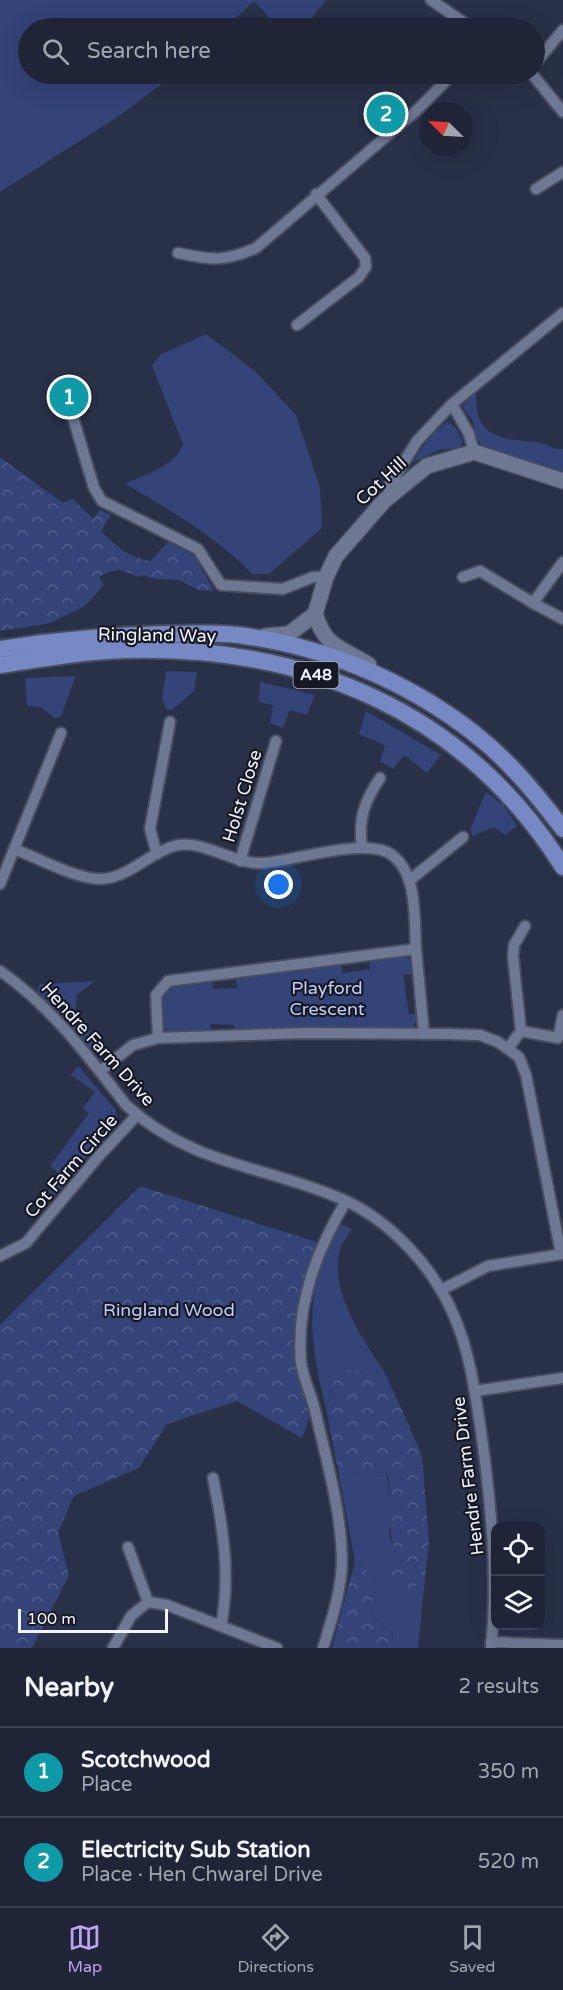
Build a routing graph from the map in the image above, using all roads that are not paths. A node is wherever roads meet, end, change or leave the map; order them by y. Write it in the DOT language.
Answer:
graph roads {
  1 [pos="430,0"];
  2 [pos="457,18"];
  3 [pos="563,30"];
  4 [pos="545,52"];
  5 [pos="443,84"];
  6 [pos="540,84"];
  7 [pos="563,112"];
  8 [pos="563,172"];
  9 [pos="536,189"];
  10 [pos="316,194"];
  11 [pos="178,253"];
  12 [pos="563,313"];
  13 [pos="297,325"];
  14 [pos="452,404"];
  15 [pos="72,414"];
  16 [pos="474,452"];
  17 [pos="563,481"];
  18 [pos="388,488"];
  19 [pos="563,562"];
  20 [pos="326,577"];
  21 [pos="463,578"];
  22 [pos="533,603"];
  23 [pos="315,614"];
  24 [pos="563,619"];
  25 [pos="244,636"];
  26 [pos="0,648"];
  27 [pos="0,664"];
  28 [pos="424,700"];
  29 [pos="170,722"];
  30 [pos="61,734"];
  31 [pos="276,741"];
  32 [pos="380,778"];
  33 [pos="563,829"];
  34 [pos="463,837"];
  35 [pos="362,848"];
  36 [pos="14,849"];
  37 [pos="157,854"];
  38 [pos="240,861"];
  39 [pos="563,867"];
  40 [pos="410,880"];
  41 [pos="0,884"];
  42 [pos="525,926"];
  43 [pos="416,949"];
  44 [pos="0,971"];
  45 [pos="563,1015"];
  46 [pos="521,1031"];
  47 [pos="424,1034"];
  48 [pos="158,1038"];
  49 [pos="509,1047"];
  50 [pos="100,1071"];
  51 [pos="137,1115"];
  52 [pos="346,1201"];
  53 [pos="562,1254"];
  54 [pos="0,1256"];
  55 [pos="441,1290"];
  56 [pos="563,1378"];
  57 [pos="475,1391"];
  58 [pos="213,1478"];
  59 [pos="128,1546"];
  60 [pos="148,1602"];
  61 [pos="221,1626"];
  62 [pos="491,1645"];
  63 [pos="563,1645"];
  64 [pos="113,1648"];
  65 [pos="277,1648"];
  66 [pos="323,1648"];
  1 -- 2 [label="street"];
  3 -- 4 [label="street"];
  5 -- 10 [label="street"];
  6 -- 7 [label="street"];
  8 -- 9 [label="street"];
  10 -- 11 [label="street"];
  10 -- 13 [label="street"];
  12 -- 14 [label="street, Cot Hill"];
  14 -- 16 [label="street"];
  14 -- 18 [label="street, Cot Hill"];
  15 -- 20 [label="street"];
  16 -- 17 [label="street"];
  16 -- 20 [label="street, Cot Hill"];
  19 -- 22 [label="street"];
  20 -- 23 [label="street, Cot Hill"];
  21 -- 22 [label="street"];
  22 -- 24 [label="street"];
  23 -- 25 [label="street"];
  23 -- 28 [label="street"];
  25 -- 26 [label="main road, Ringland Way / A48"];
  25 -- 28 [label="main road, Ringland Way / A48"];
  27 -- 39 [label="main road, Ringland Way / A48"];
  28 -- 33 [label="main road, Ringland Way / A48"];
  29 -- 37 [label="street"];
  30 -- 36 [label="street"];
  31 -- 38 [label="street, Holst Close"];
  32 -- 35 [label="street"];
  34 -- 40 [label="street"];
  35 -- 38 [label="street"];
  35 -- 40 [label="street"];
  36 -- 37 [label="street"];
  36 -- 41 [label="street"];
  37 -- 38 [label="street"];
  40 -- 43 [label="street"];
  42 -- 46 [label="street"];
  43 -- 47 [label="street"];
  43 -- 48 [label="street"];
  44 -- 50 [label="street, Hendre Farm Drive"];
  45 -- 46 [label="street"];
  46 -- 49 [label="street"];
  47 -- 48 [label="street"];
  47 -- 49 [label="street"];
  48 -- 50 [label="street"];
  49 -- 53 [label="street"];
  50 -- 51 [label="street, Hendre Farm Drive"];
  51 -- 52 [label="street, Hendre Farm Drive"];
  51 -- 54 [label="street, Cot Farm Circle"];
  52 -- 55 [label="street, Hendre Farm Drive"];
  52 -- 66 [label="street"];
  53 -- 55 [label="street"];
  55 -- 57 [label="street, Hendre Farm Drive"];
  56 -- 57 [label="street"];
  57 -- 62 [label="street, Hendre Farm Drive"];
  58 -- 61 [label="street"];
  59 -- 60 [label="street"];
  60 -- 61 [label="street"];
  60 -- 64 [label="street"];
  61 -- 65 [label="street"];
  62 -- 63 [label="street"];
}
